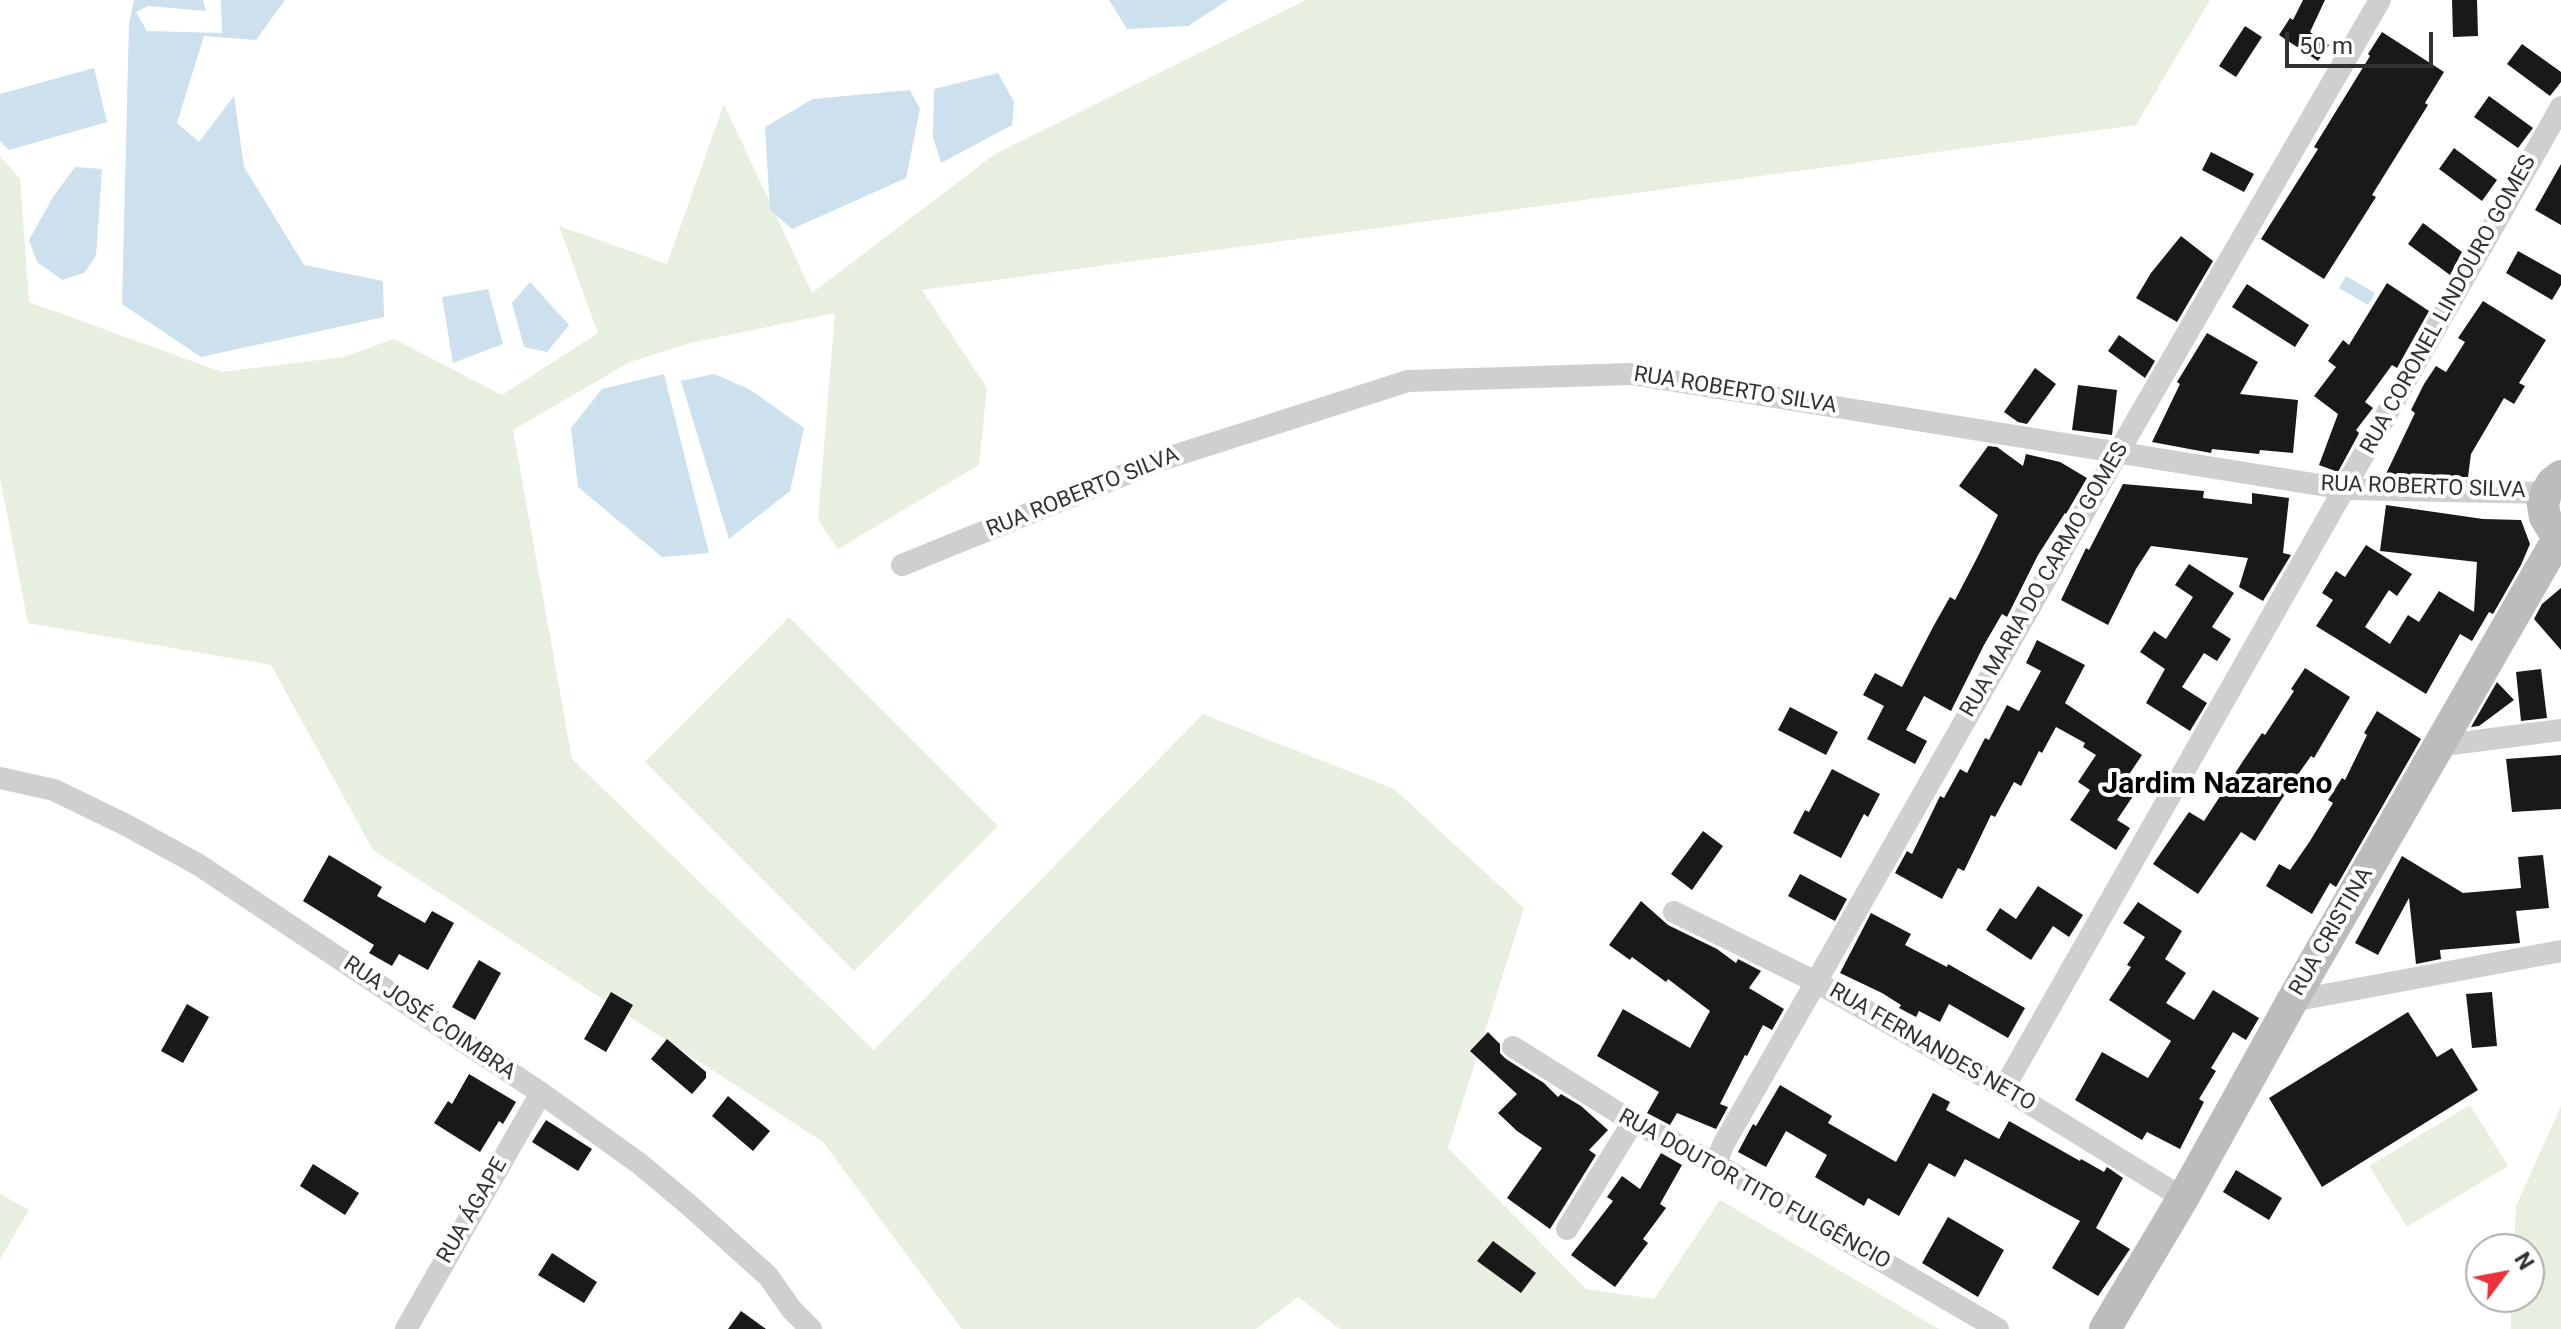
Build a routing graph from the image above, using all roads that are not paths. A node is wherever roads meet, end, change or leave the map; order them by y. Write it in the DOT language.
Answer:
graph roads {
  1 [pos="2380,0"];
  2 [pos="2561,107"];
  3 [pos="2118,452"];
  4 [pos="2553,484"];
  5 [pos="2345,489"];
  6 [pos="2560,535"];
  7 [pos="902,565"];
  8 [pos="2561,730"];
  9 [pos="2437,746"];
  10 [pos="0,778"];
  11 [pos="1674,912"];
  12 [pos="2561,951"];
  13 [pos="1816,982"];
  14 [pos="2292,1001"];
  15 [pos="1513,1047"];
  16 [pos="2004,1088"];
  17 [pos="541,1093"];
  18 [pos="1633,1122"];
  19 [pos="1716,1164"];
  20 [pos="2183,1198"];
  21 [pos="1567,1229"];
  22 [pos="406,1329"];
  23 [pos="811,1329"];
  24 [pos="1998,1329"];
  25 [pos="2105,1329"];
  1 -- 3 [label="street, RUA MARIA DO CARMO GOMES"];
  2 -- 5 [label="street, RUA CORONEL LINDOURO GOMES"];
  3 -- 5 [label="street, RUA ROBERTO SILVA"];
  3 -- 7 [label="street, RUA ROBERTO SILVA"];
  3 -- 13 [label="street, RUA MARIA DO CARMO GOMES"];
  4 -- 5 [label="street, RUA ROBERTO SILVA"];
  4 -- 6 [label="main road"];
  5 -- 16 [label="street, RUA CORONEL LINDOURO GOMES"];
  6 -- 9 [label="main road, RUA CRISTINA"];
  8 -- 9 [label="street"];
  9 -- 14 [label="main road, RUA CRISTINA"];
  10 -- 17 [label="street, RUA JOSÉ COIMBRA"];
  11 -- 13 [label="street, RUA FERNANDES NETO"];
  12 -- 14 [label="street"];
  13 -- 16 [label="street, RUA FERNANDES NETO"];
  13 -- 19 [label="street, RUA MARIA DO CARMO GOMES"];
  14 -- 20 [label="main road, RUA CRISTINA"];
  15 -- 18 [label="street, RUA DOUTOR TITO FULGÊNCIO"];
  16 -- 20 [label="street, RUA FERNANDES NETO"];
  17 -- 22 [label="street, RUA ÁGAPE"];
  17 -- 23 [label="street, RUA JOSÉ COIMBRA"];
  18 -- 19 [label="street, RUA DOUTOR TITO FULGÊNCIO"];
  18 -- 21 [label="street"];
  19 -- 24 [label="street, RUA DOUTOR TITO FULGÊNCIO"];
  20 -- 25 [label="main road, RUA CRISTINA"];
}
